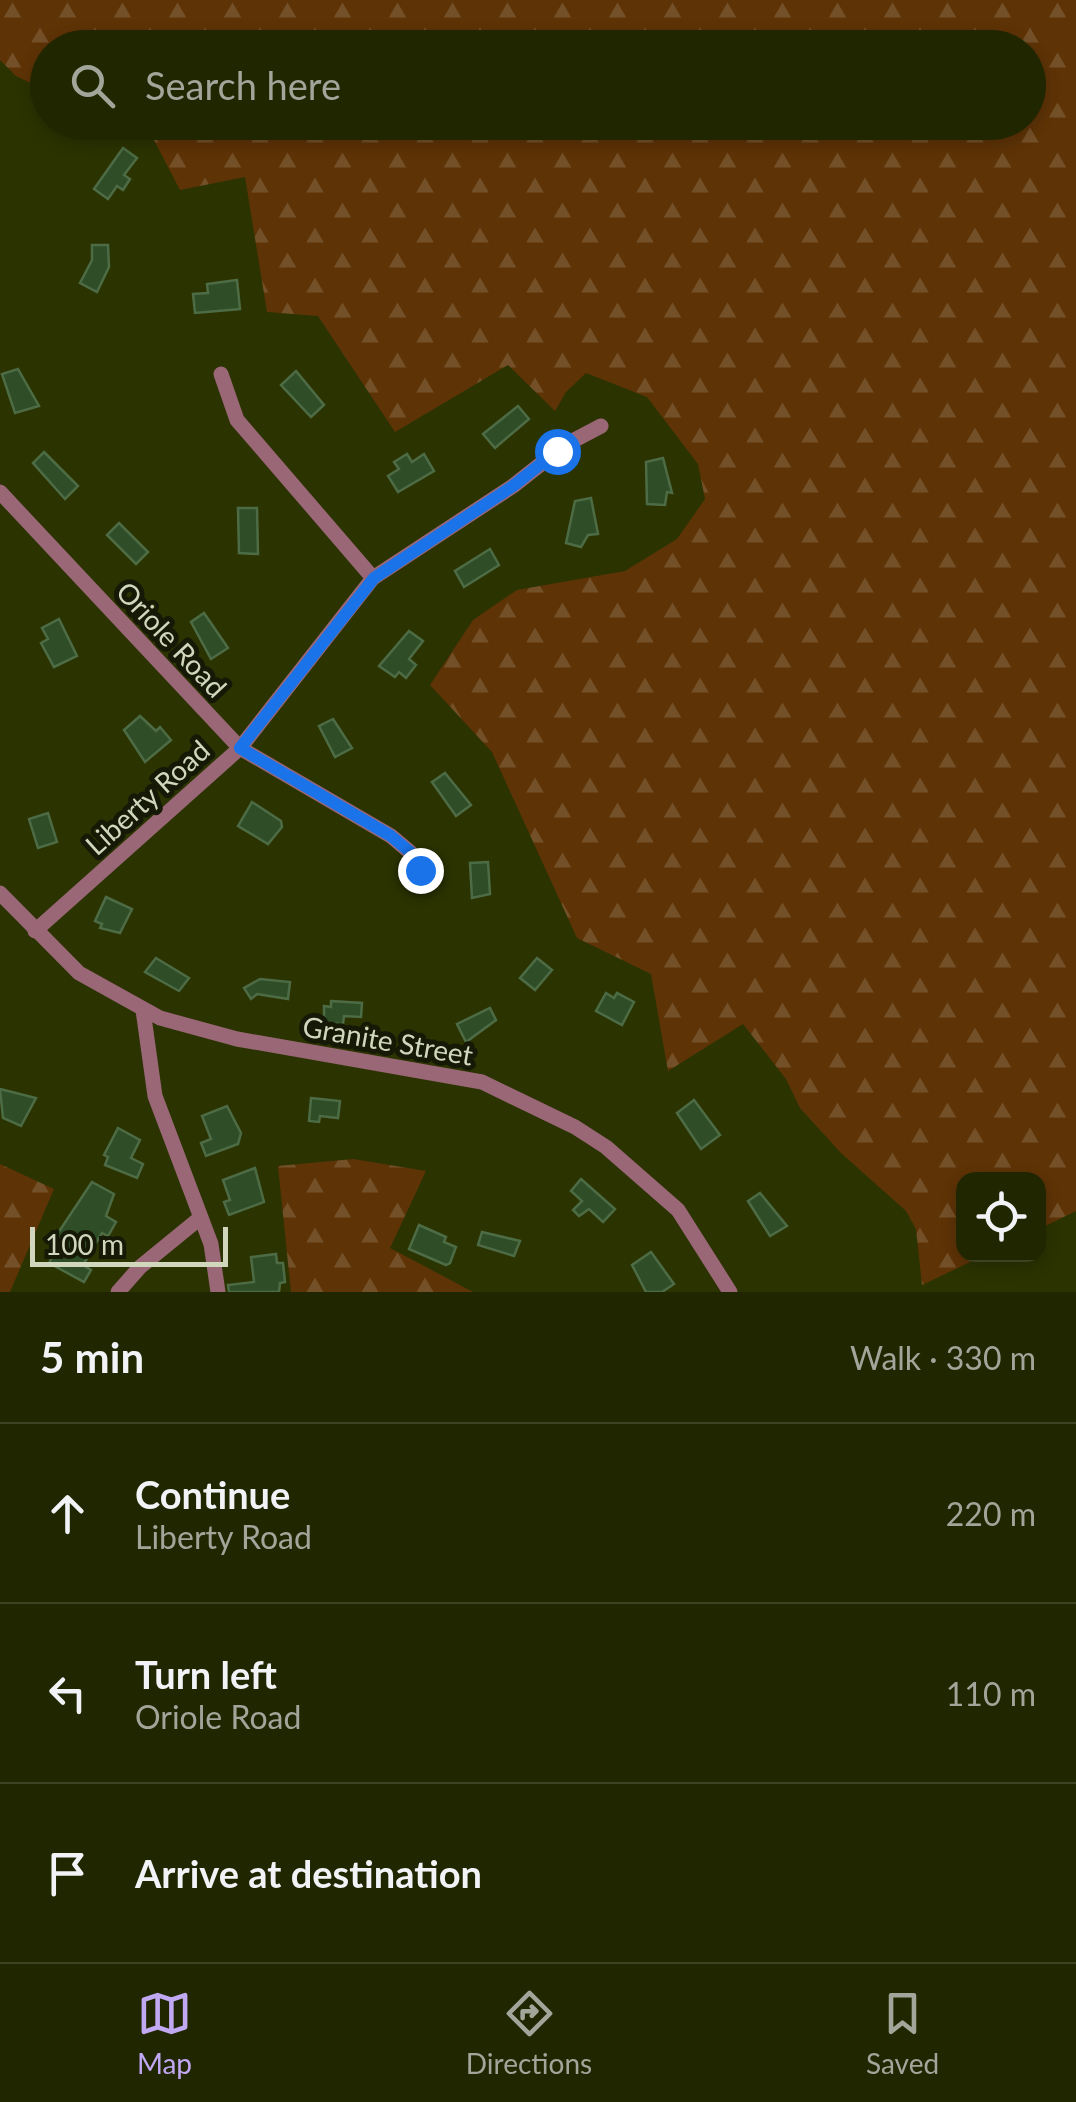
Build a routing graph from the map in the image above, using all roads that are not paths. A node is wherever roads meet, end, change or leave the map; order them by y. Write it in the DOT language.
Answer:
graph roads {
  1 [pos="221,374"];
  2 [pos="601,426"];
  3 [pos="0,492"];
  4 [pos="374,578"];
  5 [pos="240,748"];
  6 [pos="420,870"];
  7 [pos="0,893"];
  8 [pos="35,931"];
  9 [pos="143,1010"];
  10 [pos="200,1218"];
  11 [pos="118,1292"];
  12 [pos="218,1292"];
  13 [pos="730,1292"];
  1 -- 4 [label="street"];
  2 -- 4 [label="street, Liberty Road"];
  3 -- 5 [label="street, Oriole Road"];
  4 -- 5 [label="street, Liberty Road"];
  5 -- 6 [label="street, Oriole Road"];
  5 -- 8 [label="street, Liberty Road"];
  7 -- 8 [label="street, Granite Street"];
  8 -- 9 [label="street, Granite Street"];
  9 -- 10 [label="street"];
  9 -- 13 [label="street, Granite Street"];
  10 -- 11 [label="street"];
  10 -- 12 [label="street"];
}
